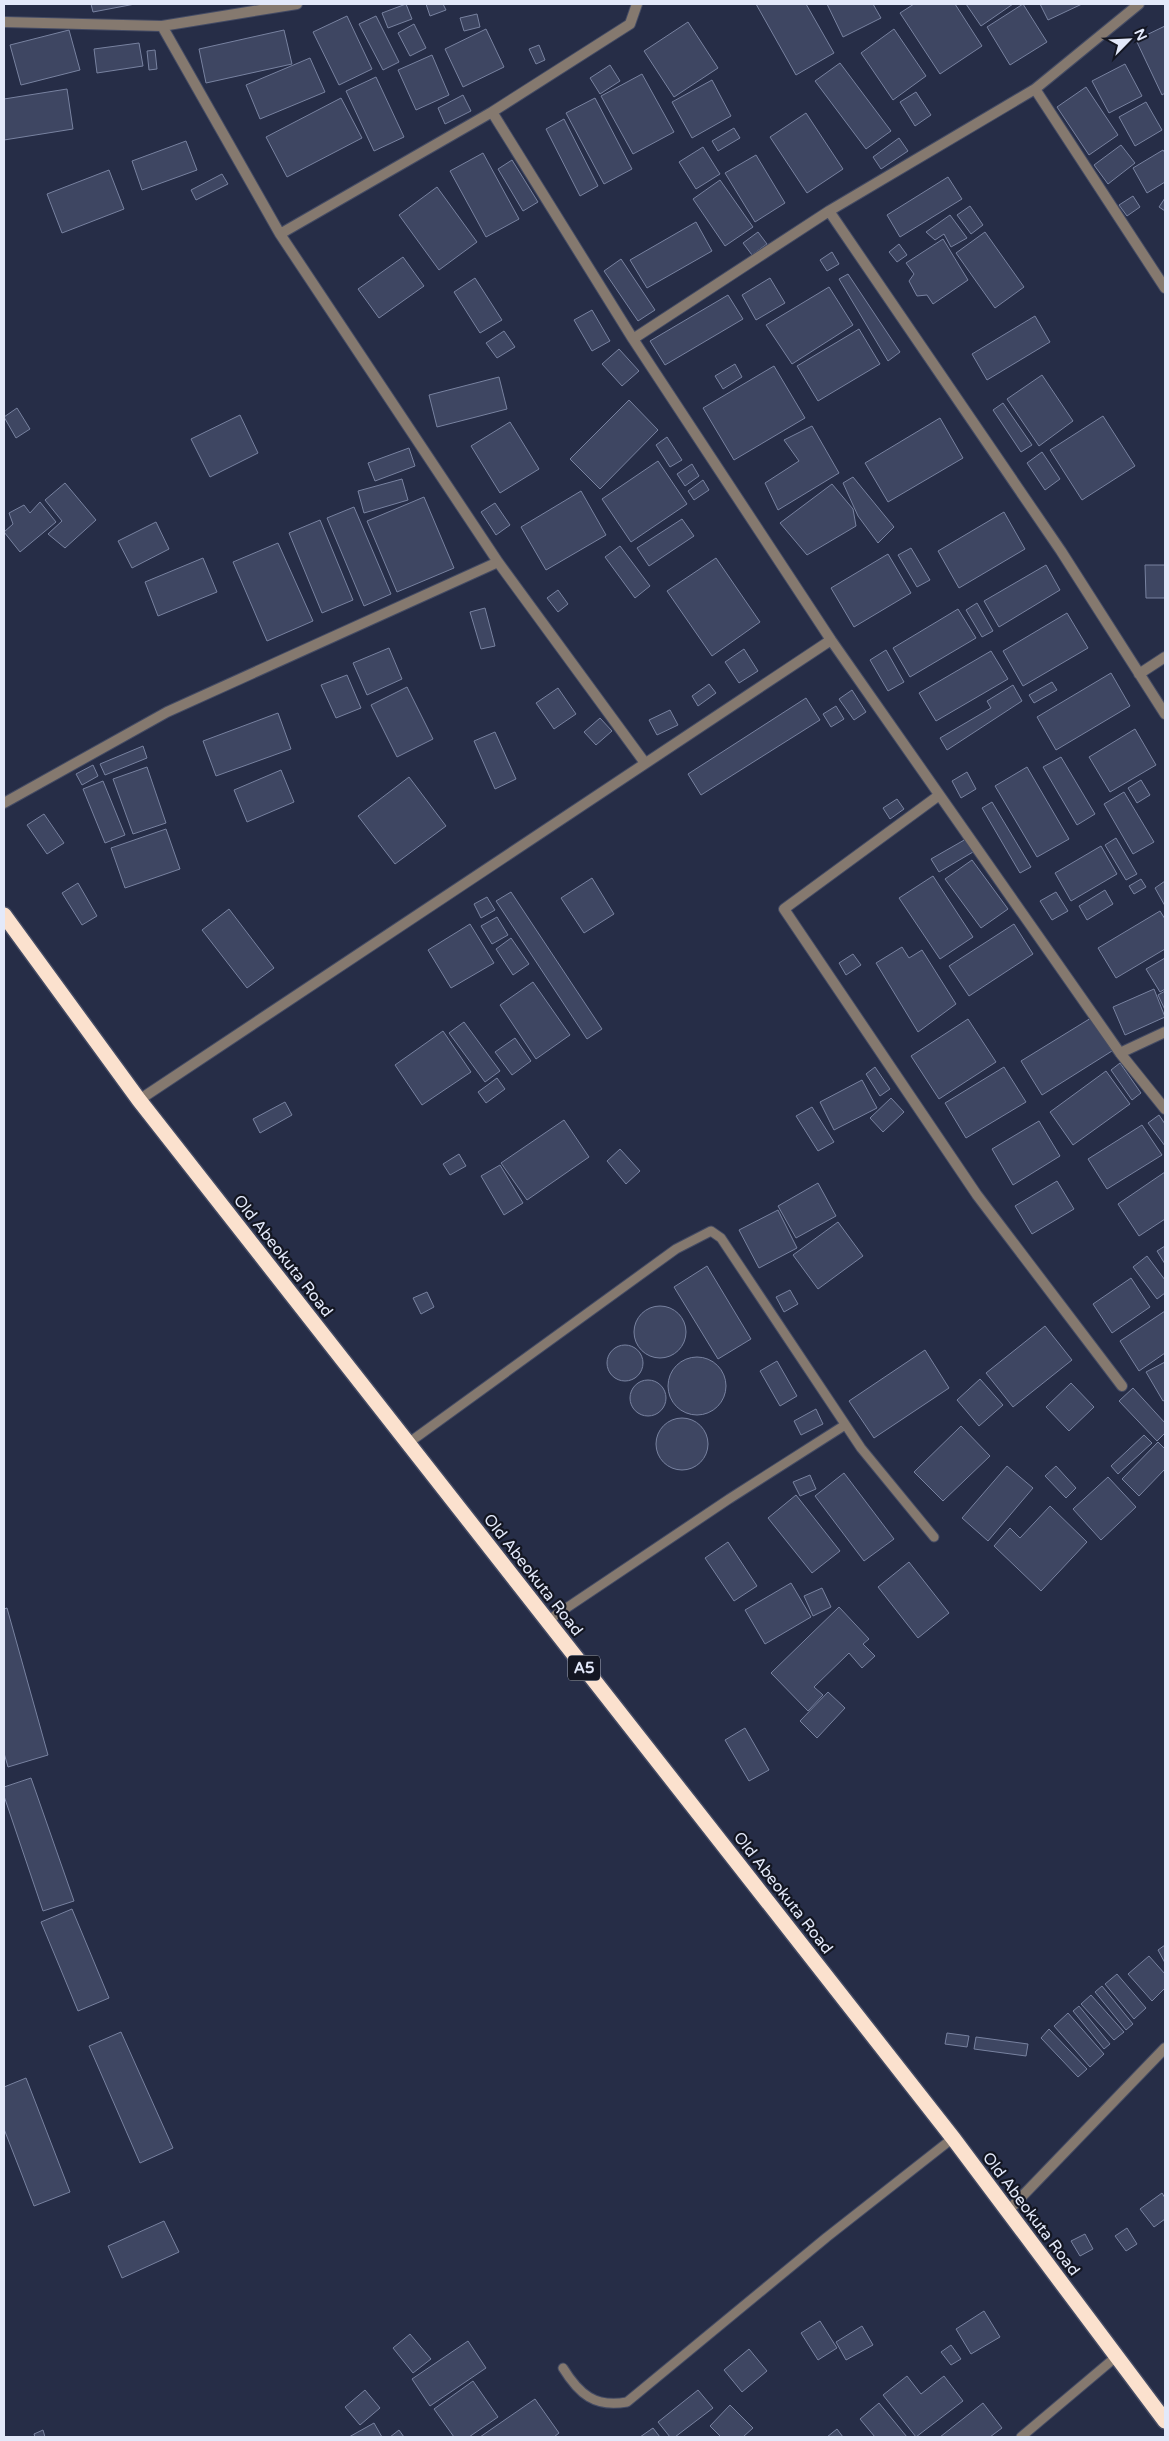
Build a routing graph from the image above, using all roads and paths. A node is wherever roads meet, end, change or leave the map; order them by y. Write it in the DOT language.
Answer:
graph roads {
  1 [pos="297,4"];
  2 [pos="637,4"];
  3 [pos="1139,4"];
  4 [pos="4,22"];
  5 [pos="162,26"];
  6 [pos="1035,90"];
  7 [pos="492,112"];
  8 [pos="829,211"];
  9 [pos="280,234"];
  10 [pos="1165,288"];
  11 [pos="633,339"];
  12 [pos="498,562"];
  13 [pos="831,640"];
  14 [pos="1165,657"];
  15 [pos="1139,674"];
  16 [pos="1165,714"];
  17 [pos="645,763"];
  18 [pos="938,796"];
  19 [pos="4,803"];
  20 [pos="4,915"];
  21 [pos="1165,1032"];
  22 [pos="1120,1053"];
  23 [pos="139,1100"];
  24 [pos="1165,1109"];
  25 [pos="1122,1386"];
  26 [pos="845,1425"];
  27 [pos="407,1444"];
  28 [pos="934,1537"];
  29 [pos="547,1620"];
  30 [pos="1165,2048"];
  31 [pos="954,2138"];
  32 [pos="1007,2212"];
  33 [pos="1117,2356"];
  34 [pos="563,2368"];
  35 [pos="1165,2421"];
  36 [pos="1021,2437"];
  1 -- 5 [label="street"];
  2 -- 7 [label="street"];
  3 -- 6 [label="street"];
  4 -- 5 [label="street"];
  5 -- 9 [label="street"];
  6 -- 8 [label="street"];
  6 -- 10 [label="street"];
  7 -- 9 [label="street"];
  7 -- 11 [label="street"];
  8 -- 11 [label="street"];
  8 -- 15 [label="street"];
  9 -- 12 [label="street"];
  11 -- 13 [label="street"];
  12 -- 17 [label="street"];
  12 -- 19 [label="street"];
  13 -- 17 [label="street"];
  13 -- 18 [label="street"];
  14 -- 15 [label="street"];
  15 -- 16 [label="street"];
  17 -- 23 [label="street"];
  18 -- 22 [label="street"];
  18 -- 25 [label="street"];
  20 -- 23 [label="highway, Old Abeokuta Road / A5"];
  21 -- 22 [label="street"];
  22 -- 24 [label="street"];
  23 -- 27 [label="highway, Old Abeokuta Road / A5"];
  26 -- 27 [label="lane"];
  26 -- 28 [label="lane"];
  26 -- 29 [label="lane"];
  27 -- 29 [label="highway, Old Abeokuta Road / A5"];
  29 -- 31 [label="highway, Old Abeokuta Road / A5"];
  30 -- 32 [label="street"];
  31 -- 32 [label="highway, Old Abeokuta Road / A5"];
  31 -- 34 [label="lane"];
  32 -- 33 [label="highway, Old Abeokuta Road / A5"];
  33 -- 35 [label="highway, Old Abeokuta Road / A5"];
  33 -- 36 [label="lane"];
}
